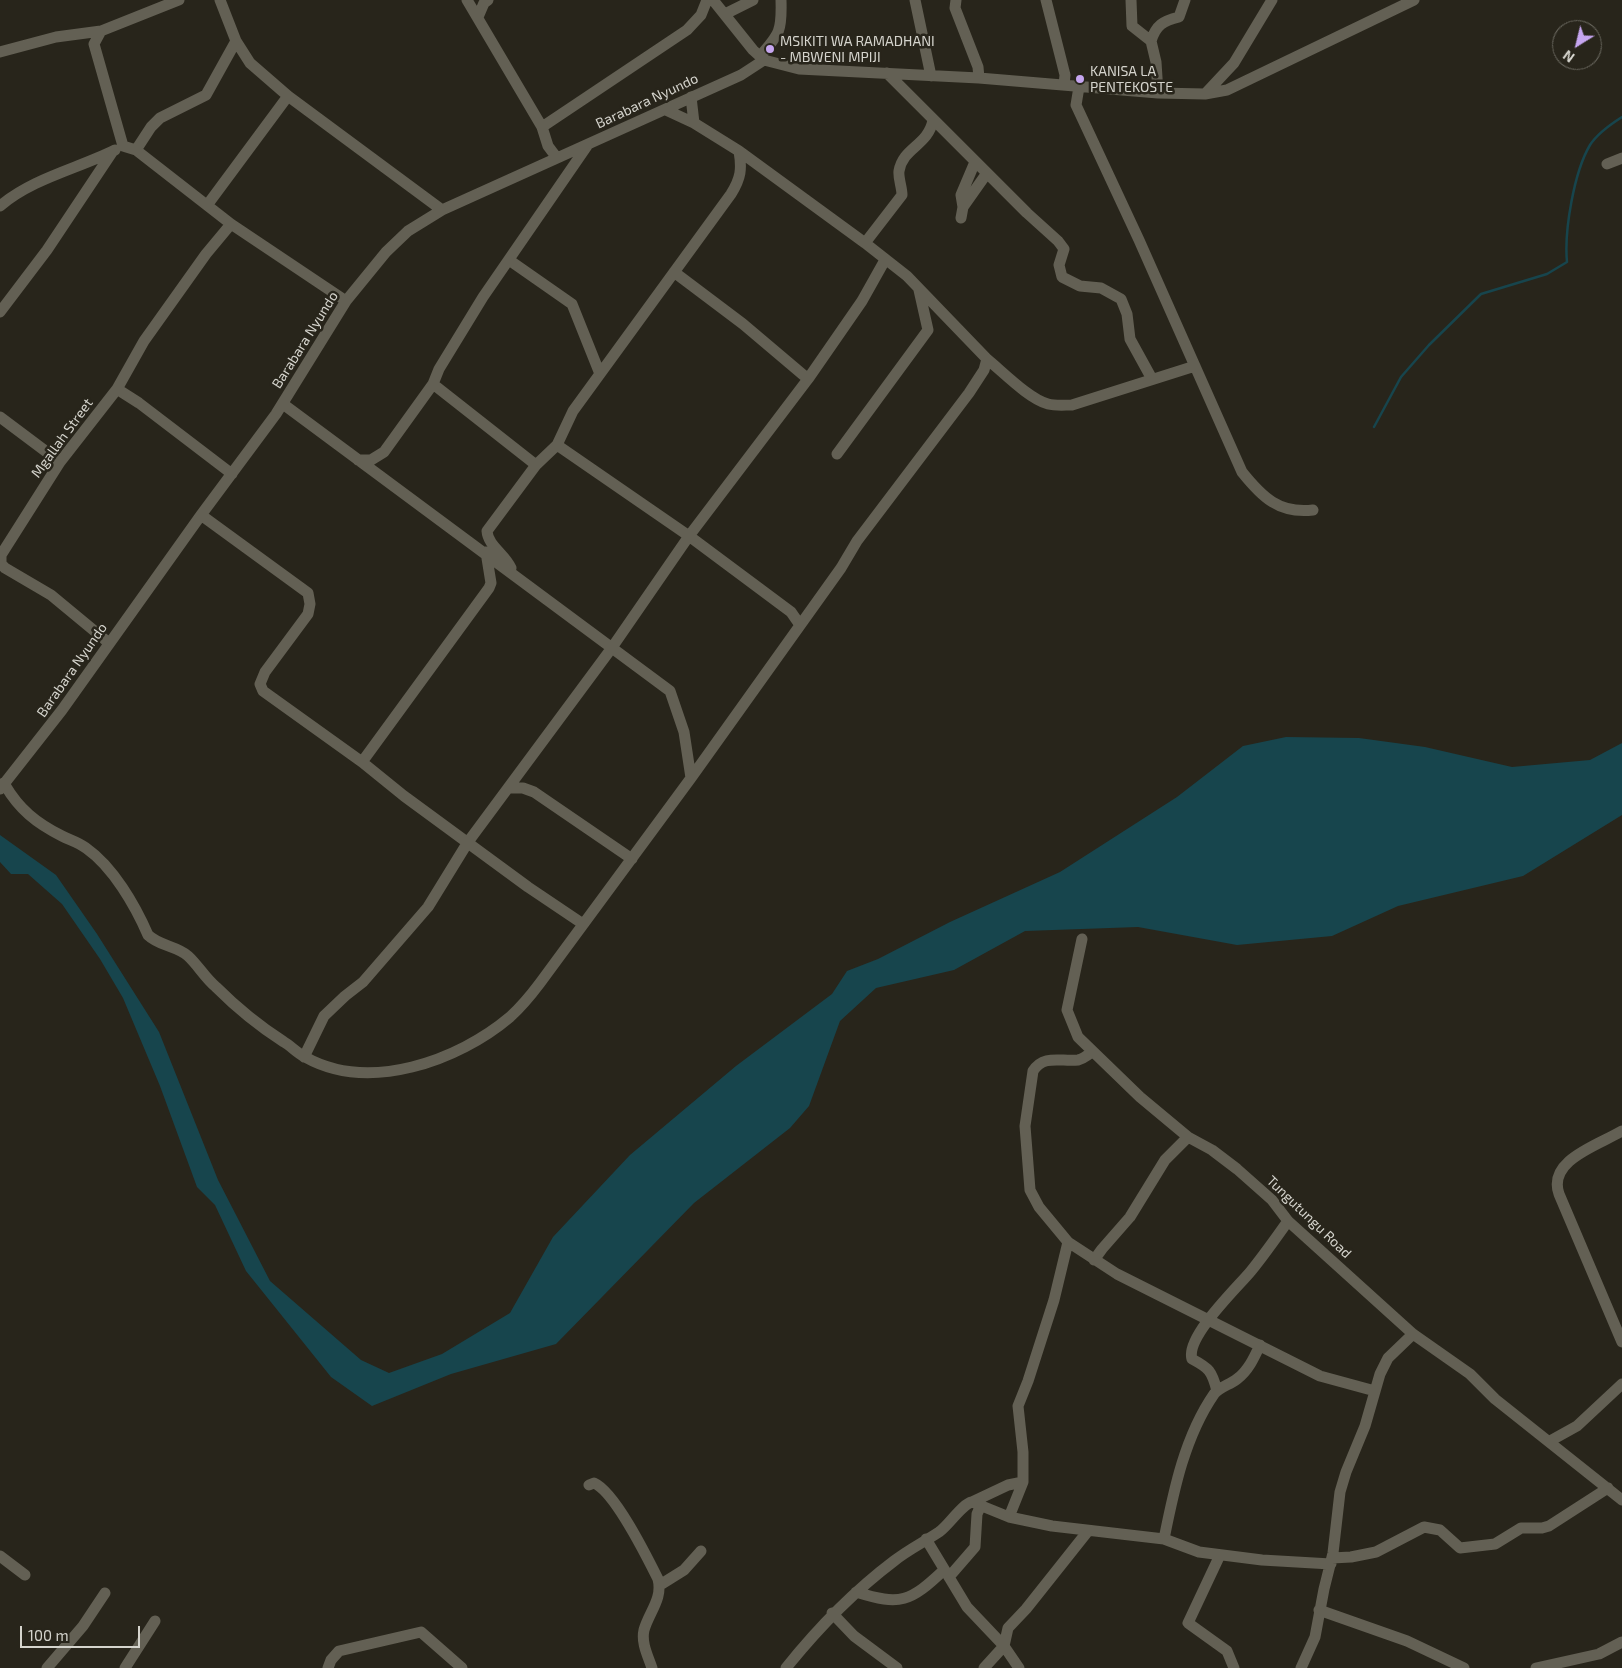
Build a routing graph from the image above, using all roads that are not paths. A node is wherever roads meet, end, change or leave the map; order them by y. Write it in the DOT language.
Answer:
graph roads {
  1 [pos="179,0"];
  2 [pos="220,0"];
  3 [pos="707,0"];
  4 [pos="714,0"];
  5 [pos="753,0"];
  6 [pos="780,0"];
  7 [pos="915,0"];
  8 [pos="956,0"];
  9 [pos="1046,0"];
  10 [pos="1131,0"];
  11 [pos="1186,0"];
  12 [pos="1272,0"];
  13 [pos="1414,0"];
  14 [pos="486,1"];
  15 [pos="468,2"];
  16 [pos="725,14"];
  17 [pos="478,17"];
  18 [pos="101,31"];
  19 [pos="84,34"];
  20 [pos="236,40"];
  21 [pos="1151,41"];
  22 [pos="94,44"];
  23 [pos="0,52"];
  24 [pos="762,58"];
  25 [pos="887,73"];
  26 [pos="931,76"];
  27 [pos="979,78"];
  28 [pos="1064,85"];
  29 [pos="1079,87"];
  30 [pos="1158,93"];
  31 [pos="1205,94"];
  32 [pos="288,96"];
  33 [pos="691,97"];
  34 [pos="666,110"];
  35 [pos="933,120"];
  36 [pos="694,124"];
  37 [pos="542,126"];
  38 [pos="587,146"];
  39 [pos="118,149"];
  40 [pos="136,150"];
  41 [pos="739,151"];
  42 [pos="556,158"];
  43 [pos="1622,158"];
  44 [pos="975,162"];
  45 [pos="1607,164"];
  46 [pos="987,173"];
  47 [pos="208,204"];
  48 [pos="0,206"];
  49 [pos="442,210"];
  50 [pos="231,224"];
  51 [pos="865,243"];
  52 [pos="509,260"];
  53 [pos="885,260"];
  54 [pos="674,272"];
  55 [pos="919,288"];
  56 [pos="346,301"];
  57 [pos="0,312"];
  58 [pos="987,359"];
  59 [pos="1195,366"];
  60 [pos="600,374"];
  61 [pos="808,379"];
  62 [pos="1152,379"];
  63 [pos="433,384"];
  64 [pos="117,389"];
  65 [pos="283,404"];
  66 [pos="0,417"];
  67 [pos="557,445"];
  68 [pos="837,454"];
  69 [pos="358,460"];
  70 [pos="60,462"];
  71 [pos="536,465"];
  72 [pos="232,474"];
  73 [pos="1313,510"];
  74 [pos="201,515"];
  75 [pos="689,536"];
  76 [pos="486,552"];
  77 [pos="1,565"];
  78 [pos="512,571"];
  79 [pos="800,625"];
  80 [pos="109,643"];
  81 [pos="611,649"];
  82 [pos="362,762"];
  83 [pos="691,778"];
  84 [pos="2,786"];
  85 [pos="510,788"];
  86 [pos="468,842"];
  87 [pos="632,859"];
  88 [pos="582,924"];
  89 [pos="1082,939"];
  90 [pos="1092,1052"];
  91 [pos="304,1057"];
  92 [pos="1622,1132"];
  93 [pos="1188,1137"];
  94 [pos="1288,1221"];
  95 [pos="1068,1242"];
  96 [pos="1094,1260"];
  97 [pos="1209,1319"];
  98 [pos="1618,1319"];
  99 [pos="1413,1334"];
  100 [pos="1622,1342"];
  101 [pos="1260,1345"];
  102 [pos="1622,1384"];
  103 [pos="1217,1390"];
  104 [pos="1375,1391"];
  105 [pos="1550,1441"];
  106 [pos="1023,1482"];
  107 [pos="589,1485"];
  108 [pos="1608,1488"];
  109 [pos="1622,1500"];
  110 [pos="976,1503"];
  111 [pos="1010,1517"];
  112 [pos="1088,1531"];
  113 [pos="926,1538"];
  114 [pos="1164,1539"];
  115 [pos="701,1551"];
  116 [pos="1220,1555"];
  117 [pos="0,1556"];
  118 [pos="1331,1561"];
  119 [pos="946,1574"];
  120 [pos="25,1575"];
  121 [pos="660,1585"];
  122 [pos="856,1592"];
  123 [pos="105,1593"];
  124 [pos="1319,1610"];
  125 [pos="832,1613"];
  126 [pos="155,1621"];
  127 [pos="1622,1642"];
  128 [pos="1004,1646"];
  129 [pos="47,1668"];
  130 [pos="125,1668"];
  131 [pos="328,1668"];
  132 [pos="462,1668"];
  133 [pos="652,1668"];
  134 [pos="786,1668"];
  135 [pos="897,1668"];
  136 [pos="984,1668"];
  137 [pos="1018,1668"];
  138 [pos="1234,1668"];
  139 [pos="1301,1668"];
  140 [pos="1464,1668"];
  141 [pos="1536,1668"];
  1 -- 18 [label="street"];
  2 -- 20 [label="street"];
  3 -- 37 [label="street"];
  4 -- 16 [label="street"];
  5 -- 16 [label="street"];
  6 -- 24 [label="street, Barabara Nyundo"];
  7 -- 26 [label="street"];
  8 -- 27 [label="street"];
  9 -- 28 [label="street"];
  10 -- 21 [label="street"];
  11 -- 21 [label="street"];
  12 -- 31 [label="street"];
  13 -- 31 [label="street"];
  14 -- 15 [label="street"];
  14 -- 17 [label="street"];
  15 -- 17 [label="street"];
  16 -- 24 [label="street"];
  17 -- 37 [label="street"];
  18 -- 19 [label="street"];
  18 -- 22 [label="street"];
  19 -- 22 [label="street"];
  19 -- 23 [label="street"];
  20 -- 32 [label="street"];
  20 -- 40 [label="street"];
  21 -- 30 [label="street"];
  22 -- 39 [label="street"];
  24 -- 25 [label="street"];
  24 -- 33 [label="street, Barabara Nyundo"];
  25 -- 26 [label="street"];
  25 -- 35 [label="street"];
  26 -- 27 [label="street"];
  27 -- 28 [label="street"];
  28 -- 29 [label="street"];
  29 -- 30 [label="street"];
  29 -- 59 [label="street"];
  30 -- 31 [label="street"];
  32 -- 47 [label="street"];
  32 -- 49 [label="street"];
  33 -- 34 [label="street, Barabara Nyundo"];
  33 -- 36 [label="street"];
  34 -- 36 [label="street"];
  34 -- 38 [label="street, Barabara Nyundo"];
  35 -- 44 [label="street"];
  35 -- 51 [label="street"];
  36 -- 41 [label="street"];
  37 -- 42 [label="street"];
  38 -- 42 [label="street, Barabara Nyundo"];
  38 -- 52 [label="street"];
  39 -- 40 [label="street"];
  39 -- 48 [label="street"];
  39 -- 57 [label="street"];
  40 -- 47 [label="street"];
  41 -- 51 [label="street"];
  41 -- 54 [label="street"];
  42 -- 49 [label="street, Barabara Nyundo"];
  43 -- 45 [label="street"];
  44 -- 46 [label="street"];
  44 -- 46 [label="street"];
  46 -- 62 [label="street"];
  47 -- 50 [label="street"];
  49 -- 56 [label="street, Barabara Nyundo"];
  50 -- 56 [label="street"];
  50 -- 64 [label="street, Mgallah Street"];
  51 -- 53 [label="street"];
  52 -- 60 [label="street"];
  52 -- 63 [label="street"];
  53 -- 55 [label="street"];
  53 -- 61 [label="street"];
  54 -- 60 [label="street"];
  54 -- 61 [label="street"];
  55 -- 58 [label="street"];
  55 -- 68 [label="street"];
  56 -- 65 [label="street, Barabara Nyundo"];
  58 -- 62 [label="street"];
  58 -- 79 [label="street"];
  59 -- 62 [label="street"];
  59 -- 73 [label="street"];
  60 -- 67 [label="street"];
  61 -- 75 [label="street"];
  63 -- 69 [label="street"];
  63 -- 71 [label="street"];
  64 -- 70 [label="street, Mgallah Street"];
  64 -- 72 [label="street"];
  65 -- 69 [label="street"];
  65 -- 72 [label="street, Barabara Nyundo"];
  66 -- 70 [label="street"];
  67 -- 71 [label="street"];
  67 -- 75 [label="street"];
  69 -- 76 [label="street"];
  70 -- 77 [label="street, Mgallah Street"];
  71 -- 78 [label="street"];
  72 -- 74 [label="street, Barabara Nyundo"];
  74 -- 80 [label="street, Barabara Nyundo"];
  74 -- 82 [label="street"];
  75 -- 79 [label="street"];
  75 -- 81 [label="street"];
  76 -- 78 [label="street"];
  76 -- 82 [label="street"];
  77 -- 80 [label="street, Mgallah Street"];
  78 -- 81 [label="street"];
  79 -- 83 [label="street"];
  80 -- 84 [label="street, Barabara Nyundo"];
  81 -- 83 [label="street"];
  81 -- 85 [label="street"];
  82 -- 86 [label="street"];
  83 -- 87 [label="street"];
  84 -- 91 [label="street"];
  85 -- 86 [label="street"];
  85 -- 87 [label="street"];
  86 -- 88 [label="street"];
  86 -- 91 [label="street"];
  87 -- 88 [label="street"];
  88 -- 91 [label="street"];
  89 -- 90 [label="street, Tungutungu Road"];
  90 -- 93 [label="street, Tungutungu Road"];
  90 -- 95 [label="street"];
  92 -- 98 [label="street"];
  93 -- 94 [label="street, Tungutungu Road"];
  93 -- 96 [label="street"];
  94 -- 97 [label="street"];
  94 -- 99 [label="street, Tungutungu Road"];
  95 -- 96 [label="street"];
  95 -- 106 [label="street"];
  96 -- 97 [label="street"];
  97 -- 101 [label="street"];
  97 -- 103 [label="street"];
  98 -- 100 [label="street"];
  99 -- 104 [label="street"];
  99 -- 105 [label="street, Tungutungu Road"];
  101 -- 103 [label="street"];
  101 -- 104 [label="street"];
  102 -- 105 [label="street"];
  103 -- 114 [label="street"];
  104 -- 118 [label="street"];
  105 -- 108 [label="street, Tungutungu Road"];
  106 -- 110 [label="street"];
  106 -- 111 [label="street"];
  107 -- 121 [label="street"];
  108 -- 109 [label="street, Tungutungu Road"];
  108 -- 118 [label="street"];
  110 -- 111 [label="street"];
  110 -- 113 [label="street"];
  110 -- 119 [label="street"];
  111 -- 112 [label="street"];
  112 -- 114 [label="street"];
  112 -- 128 [label="street"];
  113 -- 119 [label="street"];
  113 -- 122 [label="street"];
  114 -- 116 [label="street"];
  115 -- 121 [label="street"];
  116 -- 118 [label="street"];
  116 -- 138 [label="street"];
  117 -- 120 [label="street"];
  118 -- 124 [label="street"];
  119 -- 122 [label="street"];
  119 -- 128 [label="street"];
  121 -- 133 [label="street"];
  122 -- 125 [label="street"];
  123 -- 129 [label="street"];
  124 -- 139 [label="street"];
  124 -- 140 [label="street"];
  125 -- 134 [label="street"];
  125 -- 135 [label="street"];
  126 -- 130 [label="street"];
  127 -- 141 [label="street"];
  128 -- 136 [label="street"];
  128 -- 137 [label="street"];
  131 -- 132 [label="street"];
}
